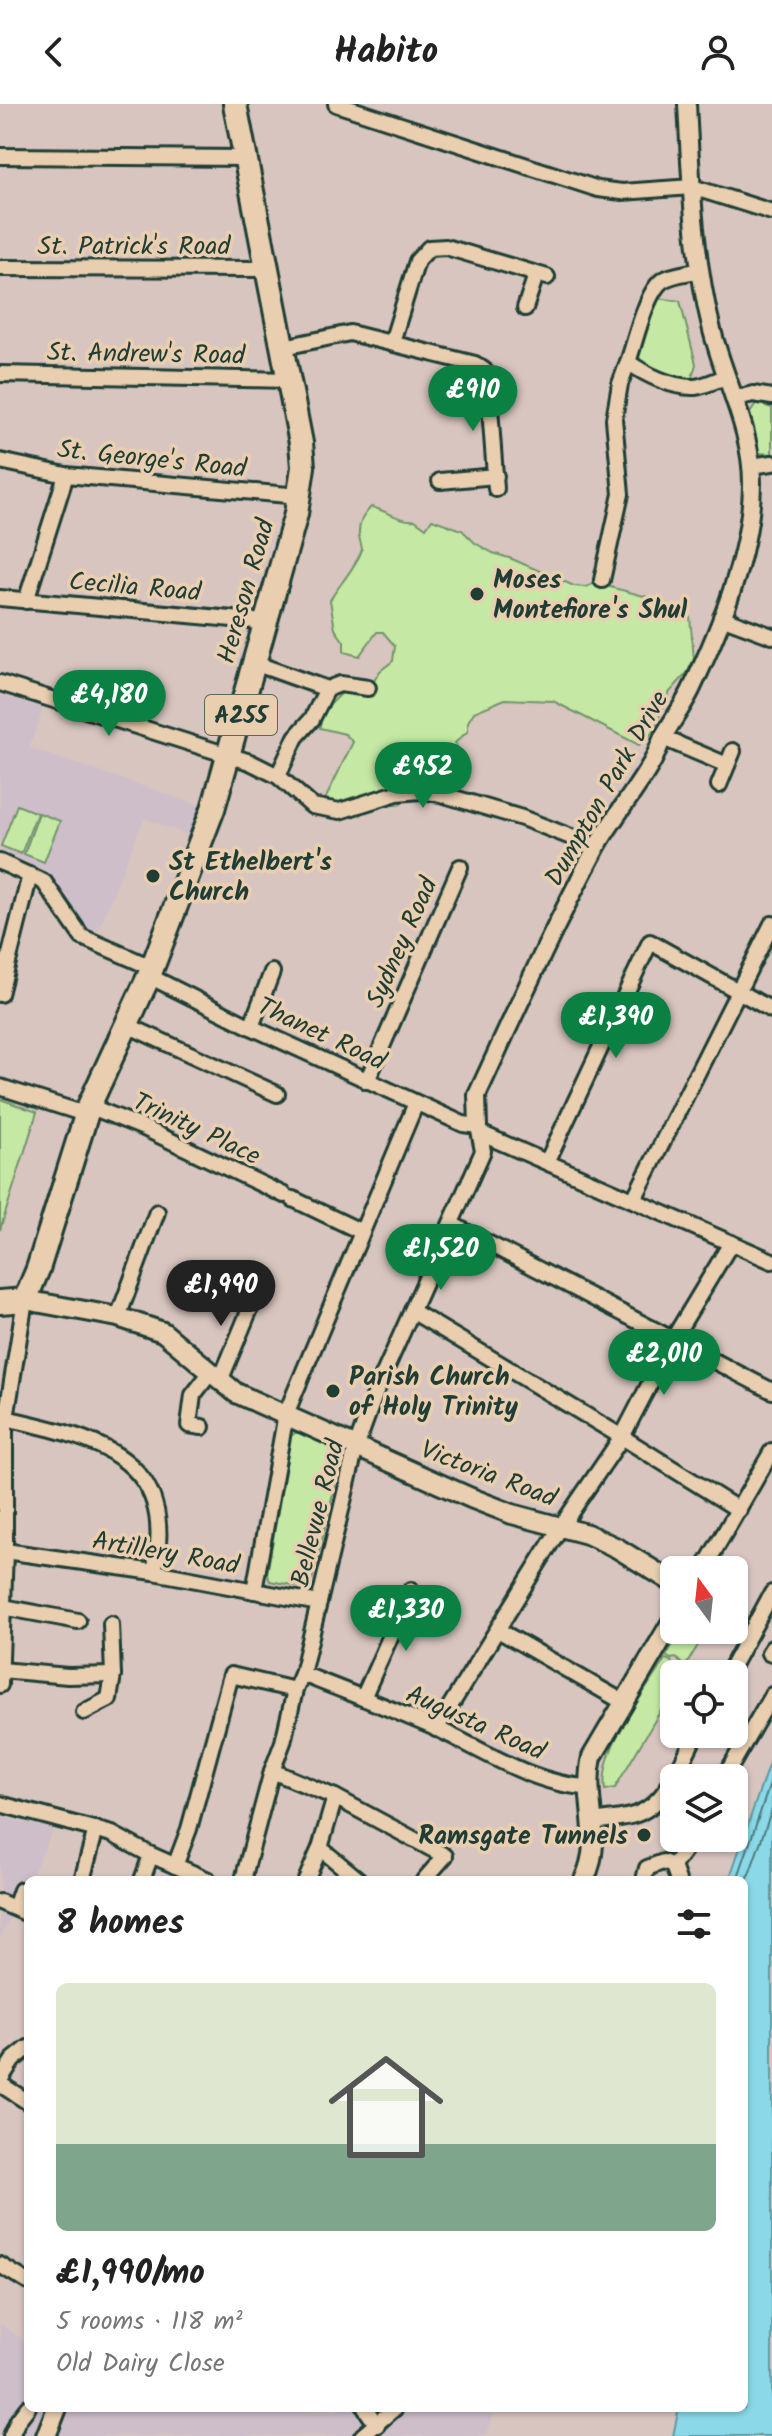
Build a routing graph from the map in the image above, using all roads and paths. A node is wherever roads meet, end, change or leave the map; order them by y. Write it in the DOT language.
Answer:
graph roads {
  1 [pos="235,104"];
  2 [pos="336,104"];
  3 [pos="687,104"];
  4 [pos="0,156"];
  5 [pos="246,158"];
  6 [pos="692,187"];
  7 [pos="772,212"];
  8 [pos="0,268"];
  9 [pos="268,269"];
  10 [pos="700,270"];
  11 [pos="525,308"];
  12 [pos="392,342"];
  13 [pos="284,347"];
  14 [pos="628,362"];
  15 [pos="0,374"];
  16 [pos="726,377"];
  17 [pos="291,380"];
  18 [pos="772,397"];
  19 [pos="733,399"];
  20 [pos="0,461"];
  21 [pos="772,463"];
  22 [pos="751,466"];
  23 [pos="66,475"];
  24 [pos="440,481"];
  25 [pos="299,496"];
  26 [pos="602,580"];
  27 [pos="0,598"];
  28 [pos="26,601"];
  29 [pos="721,617"];
  30 [pos="266,622"];
  31 [pos="772,636"];
  32 [pos="254,663"];
  33 [pos="0,683"];
  34 [pos="368,688"];
  35 [pos="327,689"];
  36 [pos="663,738"];
  37 [pos="229,758"];
  38 [pos="278,776"];
  39 [pos="719,785"];
  40 [pos="597,847"];
  41 [pos="0,862"];
  42 [pos="460,867"];
  43 [pos="30,875"];
  44 [pos="772,924"];
  45 [pos="271,971"];
  46 [pos="151,972"];
  47 [pos="738,992"];
  48 [pos="0,994"];
  49 [pos="772,1010"];
  50 [pos="127,1025"];
  51 [pos="251,1027"];
  52 [pos="367,1081"];
  53 [pos="0,1087"];
  54 [pos="277,1094"];
  55 [pos="416,1103"];
  56 [pos="87,1110"];
  57 [pos="479,1129"];
  58 [pos="547,1162"];
  59 [pos="634,1199"];
  60 [pos="157,1212"];
  61 [pos="451,1224"];
  62 [pos="362,1232"];
  63 [pos="731,1243"];
  64 [pos="772,1261"];
  65 [pos="248,1279"];
  66 [pos="25,1300"];
  67 [pos="0,1302"];
  68 [pos="412,1311"];
  69 [pos="118,1317"];
  70 [pos="673,1339"];
  71 [pos="215,1376"];
  72 [pos="772,1391"];
  73 [pos="286,1414"];
  74 [pos="3,1423"];
  75 [pos="202,1427"];
  76 [pos="622,1437"];
  77 [pos="356,1447"];
  78 [pos="772,1451"];
  79 [pos="1,1500"];
  80 [pos="739,1510"];
  81 [pos="560,1528"];
  82 [pos="5,1551"];
  83 [pos="711,1556"];
  84 [pos="154,1572"];
  85 [pos="660,1574"];
  86 [pos="411,1590"];
  87 [pos="254,1591"];
  88 [pos="772,1593"];
  89 [pos="319,1603"];
  90 [pos="3,1607"];
  91 [pos="78,1621"];
  92 [pos="111,1624"];
  93 [pos="498,1630"];
  94 [pos="660,1642"];
  95 [pos="1,1644"];
  96 [pos="772,1648"];
  97 [pos="772,1654"];
  98 [pos="736,1660"];
  99 [pos="1,1670"];
  100 [pos="302,1674"];
  101 [pos="113,1675"];
  102 [pos="0,1685"];
  103 [pos="295,1690"];
  104 [pos="772,1695"];
  105 [pos="363,1698"];
  106 [pos="625,1703"];
  107 [pos="84,1712"];
  108 [pos="436,1729"];
  109 [pos="689,1748"];
  110 [pos="732,1764"];
  111 [pos="272,1771"];
  112 [pos="589,1787"];
  113 [pos="335,1797"];
  114 [pos="0,1804"];
  115 [pos="594,1822"];
  116 [pos="96,1829"];
  117 [pos="320,1848"];
  118 [pos="686,1852"];
  119 [pos="151,1855"];
  120 [pos="175,1866"];
  121 [pos="676,1873"];
  122 [pos="83,1876"];
  123 [pos="143,1876"];
  124 [pos="199,1876"];
  125 [pos="244,1876"];
  126 [pos="308,1876"];
  127 [pos="354,1876"];
  128 [pos="428,1876"];
  129 [pos="586,1876"];
  130 [pos="645,1876"];
  131 [pos="21,1890"];
  132 [pos="0,1902"];
  133 [pos="21,1911"];
  134 [pos="24,2051"];
  135 [pos="0,2082"];
  136 [pos="24,2099"];
  137 [pos="0,2265"];
  138 [pos="24,2280"];
  139 [pos="24,2412"];
  140 [pos="55,2412"];
  141 [pos="368,2412"];
  142 [pos="391,2412"];
  143 [pos="377,2425"];
  144 [pos="11,2436"];
  145 [pos="46,2436"];
  146 [pos="362,2436"];
  1 -- 5 [label="main road, Hereson Road / A255"];
  2 -- 6 [label="street"];
  3 -- 6 [label="street, Dumpton Park Drive"];
  4 -- 5 [label="street"];
  5 -- 9 [label="main road, Hereson Road / A255"];
  6 -- 7 [label="street"];
  6 -- 10 [label="street, Dumpton Park Drive"];
  8 -- 9 [label="street, St. Patrick's Road"];
  9 -- 13 [label="main road, Hereson Road / A255"];
  10 -- 14 [label="street"];
  10 -- 16 [label="street, Dumpton Park Drive"];
  11 -- 12 [label="street"];
  12 -- 13 [label="street"];
  12 -- 24 [label="street"];
  13 -- 17 [label="main road, Hereson Road / A255"];
  14 -- 16 [label="street"];
  14 -- 26 [label="street"];
  15 -- 17 [label="street, St. Andrew's Road"];
  16 -- 19 [label="street, Dumpton Park Drive"];
  17 -- 25 [label="main road, Hereson Road / A255"];
  18 -- 19 [label="street"];
  19 -- 22 [label="street, Dumpton Park Drive"];
  20 -- 23 [label="street, St. George's Road"];
  21 -- 22 [label="street"];
  22 -- 29 [label="street, Dumpton Park Drive"];
  23 -- 25 [label="street, St. George's Road"];
  23 -- 28 [label="street"];
  25 -- 30 [label="main road, Hereson Road / A255"];
  27 -- 28 [label="street, Cecilia Road"];
  28 -- 30 [label="street, Cecilia Road"];
  29 -- 31 [label="street"];
  29 -- 36 [label="street, Dumpton Park Drive"];
  30 -- 32 [label="main road, Hereson Road / A255"];
  32 -- 35 [label="street"];
  32 -- 37 [label="main road, Hereson Road / A255"];
  33 -- 37 [label="street"];
  34 -- 35 [label="street"];
  35 -- 38 [label="street"];
  36 -- 39 [label="street"];
  36 -- 40 [label="street, Dumpton Park Drive"];
  37 -- 38 [label="street"];
  37 -- 46 [label="main road, Hereson Road / A255"];
  38 -- 40 [label="street"];
  40 -- 57 [label="street, Dumpton Park Drive"];
  41 -- 43 [label="street, Thanet Road"];
  42 -- 52 [label="street, Sydney Road"];
  43 -- 46 [label="street, Thanet Road"];
  43 -- 48 [label="street"];
  44 -- 47 [label="street"];
  45 -- 51 [label="street"];
  46 -- 50 [label="main road, Hereson Road / A255"];
  46 -- 51 [label="street, Thanet Road"];
  47 -- 49 [label="street"];
  47 -- 58 [label="street"];
  47 -- 59 [label="street"];
  50 -- 54 [label="street"];
  50 -- 56 [label="main road, Hereson Road / A255"];
  51 -- 52 [label="street, Thanet Road"];
  52 -- 55 [label="street, Thanet Road"];
  53 -- 56 [label="street, Trinity Place"];
  55 -- 57 [label="street, Thanet Road"];
  55 -- 62 [label="street"];
  56 -- 62 [label="street, Trinity Place"];
  56 -- 66 [label="main road, Hereson Road / A255"];
  57 -- 58 [label="street, Thanet Road"];
  57 -- 61 [label="street, Bellevue Road"];
  58 -- 59 [label="street, Thanet Road"];
  59 -- 63 [label="street, Thanet Road"];
  60 -- 69 [label="street"];
  61 -- 68 [label="street, Bellevue Road"];
  61 -- 70 [label="street"];
  62 -- 73 [label="street"];
  63 -- 64 [label="street, Thanet Road"];
  63 -- 70 [label="street"];
  65 -- 71 [label="street"];
  66 -- 67 [label="main road"];
  66 -- 69 [label="main road, Victoria Road"];
  66 -- 74 [label="street"];
  68 -- 76 [label="street"];
  68 -- 77 [label="street, Bellevue Road"];
  69 -- 71 [label="main road, Victoria Road"];
  70 -- 72 [label="street"];
  70 -- 76 [label="street"];
  71 -- 73 [label="main road, Victoria Road"];
  71 -- 75 [label="street"];
  73 -- 77 [label="main road, Victoria Road"];
  73 -- 87 [label="street"];
  74 -- 79 [label="street"];
  74 -- 84 [label="street"];
  76 -- 80 [label="street"];
  76 -- 81 [label="street"];
  77 -- 81 [label="main road, Victoria Road"];
  77 -- 89 [label="street, Bellevue Road"];
  78 -- 80 [label="street"];
  79 -- 82 [label="street"];
  80 -- 83 [label="street"];
  81 -- 85 [label="main road, Victoria Road"];
  81 -- 93 [label="street"];
  82 -- 84 [label="street, Artillery Road"];
  82 -- 90 [label="street"];
  84 -- 87 [label="street, Artillery Road"];
  86 -- 105 [label="street"];
  87 -- 89 [label="street, Artillery Road"];
  88 -- 98 [label="street"];
  89 -- 100 [label="street, Bellevue Road"];
  90 -- 91 [label="street"];
  90 -- 95 [label="street"];
  92 -- 101 [label="street"];
  93 -- 106 [label="street"];
  93 -- 108 [label="street"];
  94 -- 106 [label="main road"];
  95 -- 99 [label="street"];
  96 -- 97 [label="street"];
  99 -- 101 [label="street"];
  99 -- 102 [label="street"];
  100 -- 103 [label="street, Bellevue Road"];
  100 -- 105 [label="street, Augusta Road"];
  101 -- 107 [label="street"];
  103 -- 111 [label="street, Bellevue Road"];
  103 -- 120 [label="street"];
  104 -- 110 [label="street"];
  105 -- 108 [label="street, Augusta Road"];
  106 -- 112 [label="main road"];
  108 -- 112 [label="street, Augusta Road"];
  109 -- 115 [label="street"];
  111 -- 113 [label="street"];
  111 -- 125 [label="street, Bellevue Road"];
  112 -- 115 [label="main road"];
  113 -- 117 [label="street"];
  113 -- 128 [label="street"];
  114 -- 116 [label="street"];
  115 -- 129 [label="main road"];
  116 -- 119 [label="street"];
  116 -- 122 [label="street"];
  117 -- 126 [label="street"];
  117 -- 127 [label="street"];
  118 -- 121 [label="street"];
  119 -- 120 [label="street"];
  119 -- 123 [label="street"];
  120 -- 124 [label="street"];
  121 -- 130 [label="street"];
  131 -- 133 [label="street"];
  132 -- 133 [label="street"];
  134 -- 135 [label="street"];
  135 -- 136 [label="street"];
  137 -- 138 [label="street"];
  139 -- 144 [label="street"];
  140 -- 145 [label="main road"];
  141 -- 143 [label="street"];
  142 -- 143 [label="street"];
  143 -- 146 [label="street"];
}
